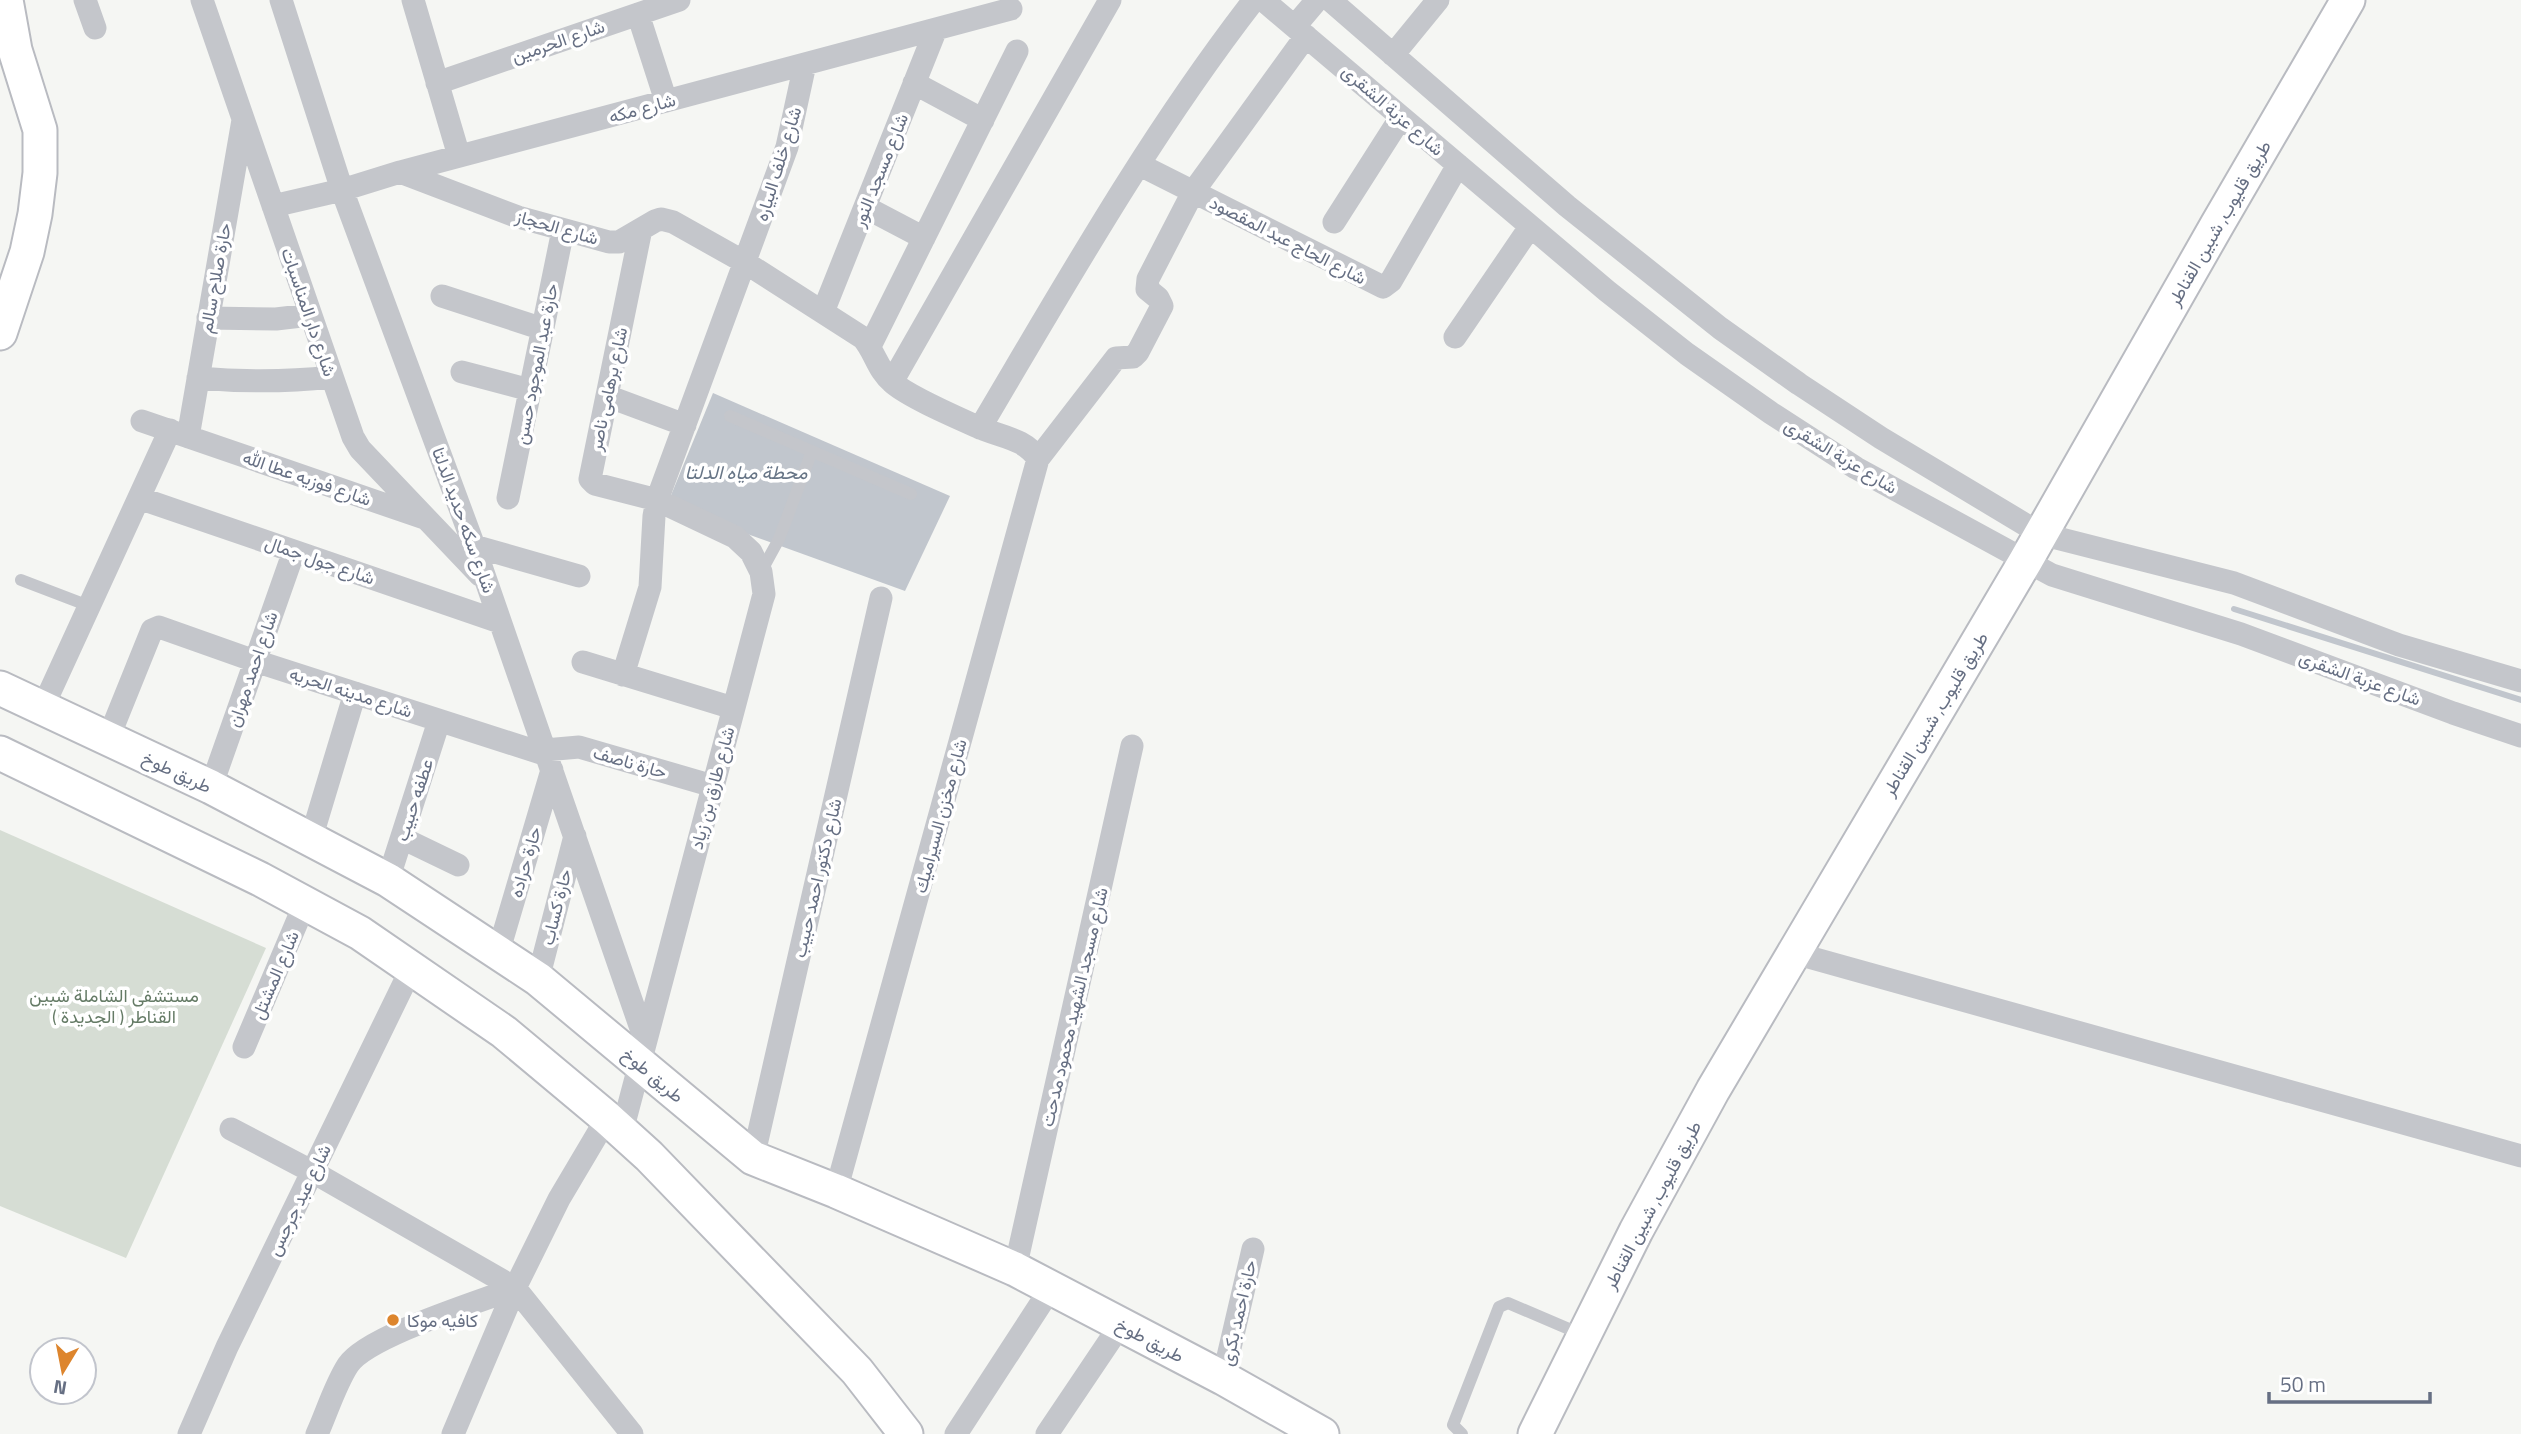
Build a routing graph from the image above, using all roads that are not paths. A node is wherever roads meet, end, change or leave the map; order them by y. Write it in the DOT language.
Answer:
graph roads {
  1 [pos="6,0"];
  2 [pos="85,0"];
  3 [pos="202,0"];
  4 [pos="281,0"];
  5 [pos="413,0"];
  6 [pos="679,0"];
  7 [pos="1110,0"];
  8 [pos="1254,0"];
  9 [pos="1263,0"];
  10 [pos="1317,0"];
  11 [pos="1330,0"];
  12 [pos="1437,0"];
  13 [pos="2348,0"];
  14 [pos="1011,9"];
  15 [pos="638,14"];
  16 [pos="95,29"];
  17 [pos="936,29"];
  18 [pos="1301,31"];
  19 [pos="1017,51"];
  20 [pos="1393,55"];
  21 [pos="0,56"];
  22 [pos="805,64"];
  23 [pos="437,83"];
  24 [pos="914,83"];
  25 [pos="666,101"];
  26 [pos="1401,117"];
  27 [pos="243,120"];
  28 [pos="983,120"];
  29 [pos="459,156"];
  30 [pos="1140,165"];
  31 [pos="1458,165"];
  32 [pos="400,172"];
  33 [pos="342,190"];
  34 [pos="1193,192"];
  35 [pos="273,205"];
  36 [pos="865,207"];
  37 [pos="1334,222"];
  38 [pos="1530,226"];
  39 [pos="641,229"];
  40 [pos="563,230"];
  41 [pos="924,238"];
  42 [pos="746,263"];
  43 [pos="0,285"];
  44 [pos="442,296"];
  45 [pos="823,312"];
  46 [pos="310,315"];
  47 [pos="208,318"];
  48 [pos="542,329"];
  49 [pos="0,333"];
  50 [pos="1455,337"];
  51 [pos="870,346"];
  52 [pos="463,372"];
  53 [pos="198,377"];
  54 [pos="331,377"];
  55 [pos="892,382"];
  56 [pos="530,390"];
  57 [pos="607,396"];
  58 [pos="730,416"];
  59 [pos="142,421"];
  60 [pos="685,425"];
  61 [pos="980,428"];
  62 [pos="179,434"];
  63 [pos="812,452"];
  64 [pos="1032,452"];
  65 [pos="911,495"];
  66 [pos="139,498"];
  67 [pos="508,498"];
  68 [pos="657,500"];
  69 [pos="427,519"];
  70 [pos="474,546"];
  71 [pos="2033,548"];
  72 [pos="294,551"];
  73 [pos="761,572"];
  74 [pos="579,576"];
  75 [pos="22,580"];
  76 [pos="487,582"];
  77 [pos="881,598"];
  78 [pos="89,606"];
  79 [pos="500,622"];
  80 [pos="255,661"];
  81 [pos="583,662"];
  82 [pos="624,675"];
  83 [pos="2521,681"];
  84 [pos="0,688"];
  85 [pos="355,694"];
  86 [pos="733,708"];
  87 [pos="42,709"];
  88 [pos="439,721"];
  89 [pos="2521,736"];
  90 [pos="108,739"];
  91 [pos="1132,746"];
  92 [pos="0,753"];
  93 [pos="548,758"];
  94 [pos="713,786"];
  95 [pos="211,787"];
  96 [pos="575,836"];
  97 [pos="402,838"];
  98 [pos="310,839"];
  99 [pos="458,865"];
  100 [pos="388,880"];
  101 [pos="305,903"];
  102 [pos="498,953"];
  103 [pos="1794,953"];
  104 [pos="412,967"];
  105 [pos="538,979"];
  106 [pos="244,1047"];
  107 [pos="642,1051"];
  108 [pos="615,1124"];
  109 [pos="231,1129"];
  110 [pos="2521,1156"];
  111 [pos="753,1158"];
  112 [pos="313,1172"];
  113 [pos="836,1191"];
  114 [pos="1253,1249"];
  115 [pos="1015,1269"];
  116 [pos="515,1288"];
  117 [pos="1051,1288"];
  118 [pos="1121,1324"];
  119 [pos="1583,1335"];
  120 [pos="1223,1378"];
  121 [pos="189,1434"];
  122 [pos="317,1434"];
  123 [pos="453,1434"];
  124 [pos="632,1434"];
  125 [pos="906,1434"];
  126 [pos="956,1434"];
  127 [pos="1046,1434"];
  128 [pos="1322,1434"];
  129 [pos="1462,1434"];
  130 [pos="1535,1434"];
  1 -- 49 [label="main road"];
  2 -- 16 [label="street"];
  3 -- 27 [label="street, شارع دار المناسبات"];
  4 -- 33 [label="street, شارع سكه حديد الدلتا"];
  5 -- 23 [label="street"];
  6 -- 15 [label="street, شارع الحرمين"];
  7 -- 55 [label="street"];
  8 -- 30 [label="street"];
  9 -- 18 [label="street, شارع عزبة الشقرى"];
  10 -- 18 [label="street"];
  11 -- 20 [label="street, شارع عزبة الشقرى"];
  12 -- 20 [label="street"];
  13 -- 71 [label="main road, طريق قليوب, شبين القناطر"];
  14 -- 17 [label="street, شارع مكه"];
  15 -- 23 [label="street, شارع الحرمين"];
  15 -- 25 [label="street"];
  17 -- 22 [label="street, شارع مكه"];
  17 -- 24 [label="street, شارع مسجد النور"];
  18 -- 26 [label="street, شارع عزبة الشقرى"];
  18 -- 34 [label="street"];
  19 -- 28 [label="street"];
  20 -- 71 [label="street, شارع عزبة الشقرى"];
  21 -- 43 [label="main road"];
  22 -- 25 [label="street, شارع مكه"];
  22 -- 42 [label="street, شارع خلف البياره"];
  23 -- 29 [label="street"];
  24 -- 28 [label="street"];
  24 -- 36 [label="street, شارع مسجد النور"];
  25 -- 29 [label="street, شارع مكه"];
  26 -- 31 [label="street, شارع عزبة الشقرى"];
  26 -- 37 [label="street"];
  27 -- 35 [label="street, شارع دار المناسبات"];
  27 -- 47 [label="street, حارة صلاح سالم"];
  28 -- 41 [label="street"];
  29 -- 32 [label="street, شارع مكه"];
  30 -- 34 [label="street, شارع الحاج عبد المقصود"];
  30 -- 61 [label="street"];
  31 -- 34 [label="street, شارع الحاج عبد المقصود"];
  31 -- 38 [label="street, شارع عزبة الشقرى"];
  32 -- 33 [label="street, شارع مكه"];
  32 -- 40 [label="street, شارع الحجاز"];
  33 -- 35 [label="street, شارع مكه"];
  33 -- 70 [label="street, شارع سكه حديد الدلتا"];
  34 -- 64 [label="street"];
  35 -- 46 [label="street, شارع دار المناسبات"];
  36 -- 41 [label="street"];
  36 -- 45 [label="street, شارع مسجد النور"];
  38 -- 50 [label="street"];
  38 -- 71 [label="street, شارع عزبة الشقرى"];
  39 -- 40 [label="street, شارع الحجاز"];
  39 -- 42 [label="street, شارع الحجاز"];
  39 -- 57 [label="street, شارع برهامى ناصر"];
  40 -- 48 [label="street, حارة عبد الموجود حسن"];
  41 -- 51 [label="street"];
  42 -- 45 [label="street"];
  42 -- 60 [label="street, شارع خلف البياره"];
  44 -- 48 [label="street"];
  45 -- 51 [label="street"];
  46 -- 47 [label="street"];
  46 -- 54 [label="street, شارع دار المناسبات"];
  47 -- 53 [label="street, حارة صلاح سالم"];
  48 -- 56 [label="street, حارة عبد الموجود حسن"];
  51 -- 55 [label="street"];
  52 -- 56 [label="street"];
  53 -- 54 [label="street"];
  53 -- 62 [label="street, حارة صلاح سالم"];
  54 -- 69 [label="street, شارع دار المناسبات"];
  55 -- 61 [label="street"];
  56 -- 67 [label="street, حارة عبد الموجود حسن"];
  57 -- 60 [label="street"];
  57 -- 68 [label="street, شارع برهامى ناصر"];
  58 -- 63 [label="lane"];
  59 -- 62 [label="street, شارع فوزيه عطا الله"];
  60 -- 68 [label="street, شارع خلف البياره"];
  61 -- 64 [label="street"];
  62 -- 66 [label="street, حارة صلاح سالم"];
  62 -- 69 [label="street, شارع فوزيه عطا الله"];
  63 -- 65 [label="lane"];
  63 -- 73 [label="lane"];
  64 -- 113 [label="street, شارع مخزن السيراميك"];
  66 -- 72 [label="street, شارع جول جمال"];
  66 -- 78 [label="street, حارة صلاح سالم"];
  68 -- 73 [label="street"];
  68 -- 82 [label="street, شارع خلف البياره"];
  69 -- 76 [label="street, شارع دار المناسبات"];
  70 -- 74 [label="street"];
  70 -- 76 [label="street, شارع سكه حديد الدلتا"];
  71 -- 83 [label="street, شارع عزبة الشقرى"];
  71 -- 89 [label="street, شارع عزبة الشقرى"];
  71 -- 103 [label="main road, طريق قليوب, شبين القناطر"];
  72 -- 79 [label="street, شارع جول جمال"];
  72 -- 80 [label="street, شارع احمد مهران"];
  73 -- 86 [label="street, شارع طارق بن زياد"];
  75 -- 78 [label="lane"];
  76 -- 79 [label="street, شارع سكه حديد الدلتا"];
  77 -- 111 [label="street, شارع دكتور احمد حبيب"];
  78 -- 87 [label="street, حارة صلاح سالم"];
  79 -- 93 [label="street, شارع سكه حديد الدلتا"];
  80 -- 85 [label="street, شارع مدينه الحريه"];
  80 -- 90 [label="street, شارع مدينه الحريه"];
  80 -- 95 [label="street, شارع احمد مهران"];
  81 -- 82 [label="street"];
  82 -- 86 [label="street"];
  84 -- 87 [label="main road, طريق طوخ"];
  85 -- 88 [label="street, شارع مدينه الحريه"];
  85 -- 98 [label="street"];
  86 -- 94 [label="street, شارع طارق بن زياد"];
  87 -- 90 [label="main road, طريق طوخ"];
  88 -- 93 [label="street, شارع مدينه الحريه"];
  88 -- 97 [label="street, عطفه حبيب"];
  90 -- 95 [label="main road, طريق طوخ"];
  91 -- 115 [label="street, شارع مسجد الشهيد محمود مدحت"];
  92 -- 101 [label="main road"];
  93 -- 94 [label="street, حارة ناصف"];
  93 -- 96 [label="street, شارع سكه حديد الدلتا"];
  93 -- 102 [label="street, حارة حراده"];
  94 -- 107 [label="street, شارع طارق بن زياد"];
  95 -- 98 [label="main road, طريق طوخ"];
  96 -- 105 [label="street, حارة كساب"];
  96 -- 107 [label="street, شارع سكه حديد الدلتا"];
  97 -- 99 [label="street"];
  97 -- 100 [label="street, عطفه حبيب"];
  98 -- 100 [label="main road, طريق طوخ"];
  100 -- 102 [label="main road, طريق طوخ"];
  101 -- 104 [label="main road"];
  101 -- 106 [label="street, شارع المشتل"];
  102 -- 105 [label="main road, طريق طوخ"];
  103 -- 110 [label="street"];
  103 -- 119 [label="main road, طريق قليوب, شبين القناطر"];
  104 -- 108 [label="main road"];
  104 -- 112 [label="street, شارع عبد جرجس"];
  105 -- 107 [label="main road, طريق طوخ"];
  107 -- 108 [label="street, شارع طارق بن زياد"];
  107 -- 111 [label="main road, طريق طوخ"];
  108 -- 116 [label="street, شارع طارق بن زياد"];
  108 -- 125 [label="main road"];
  109 -- 112 [label="street"];
  111 -- 113 [label="main road, طريق طوخ"];
  112 -- 116 [label="street"];
  112 -- 121 [label="street, شارع عبد جرجس"];
  113 -- 115 [label="main road, طريق طوخ"];
  114 -- 120 [label="street, حارة احمد بكرى"];
  115 -- 117 [label="main road, طريق طوخ"];
  116 -- 122 [label="street"];
  116 -- 123 [label="street, شارع طارق بن زياد"];
  116 -- 124 [label="street"];
  117 -- 118 [label="main road, طريق طوخ"];
  117 -- 126 [label="street"];
  118 -- 120 [label="main road, طريق طوخ"];
  118 -- 127 [label="street"];
  119 -- 129 [label="lane"];
  119 -- 130 [label="main road, طريق قليوب, شبين القناطر"];
  120 -- 128 [label="main road, طريق طوخ"];
}
